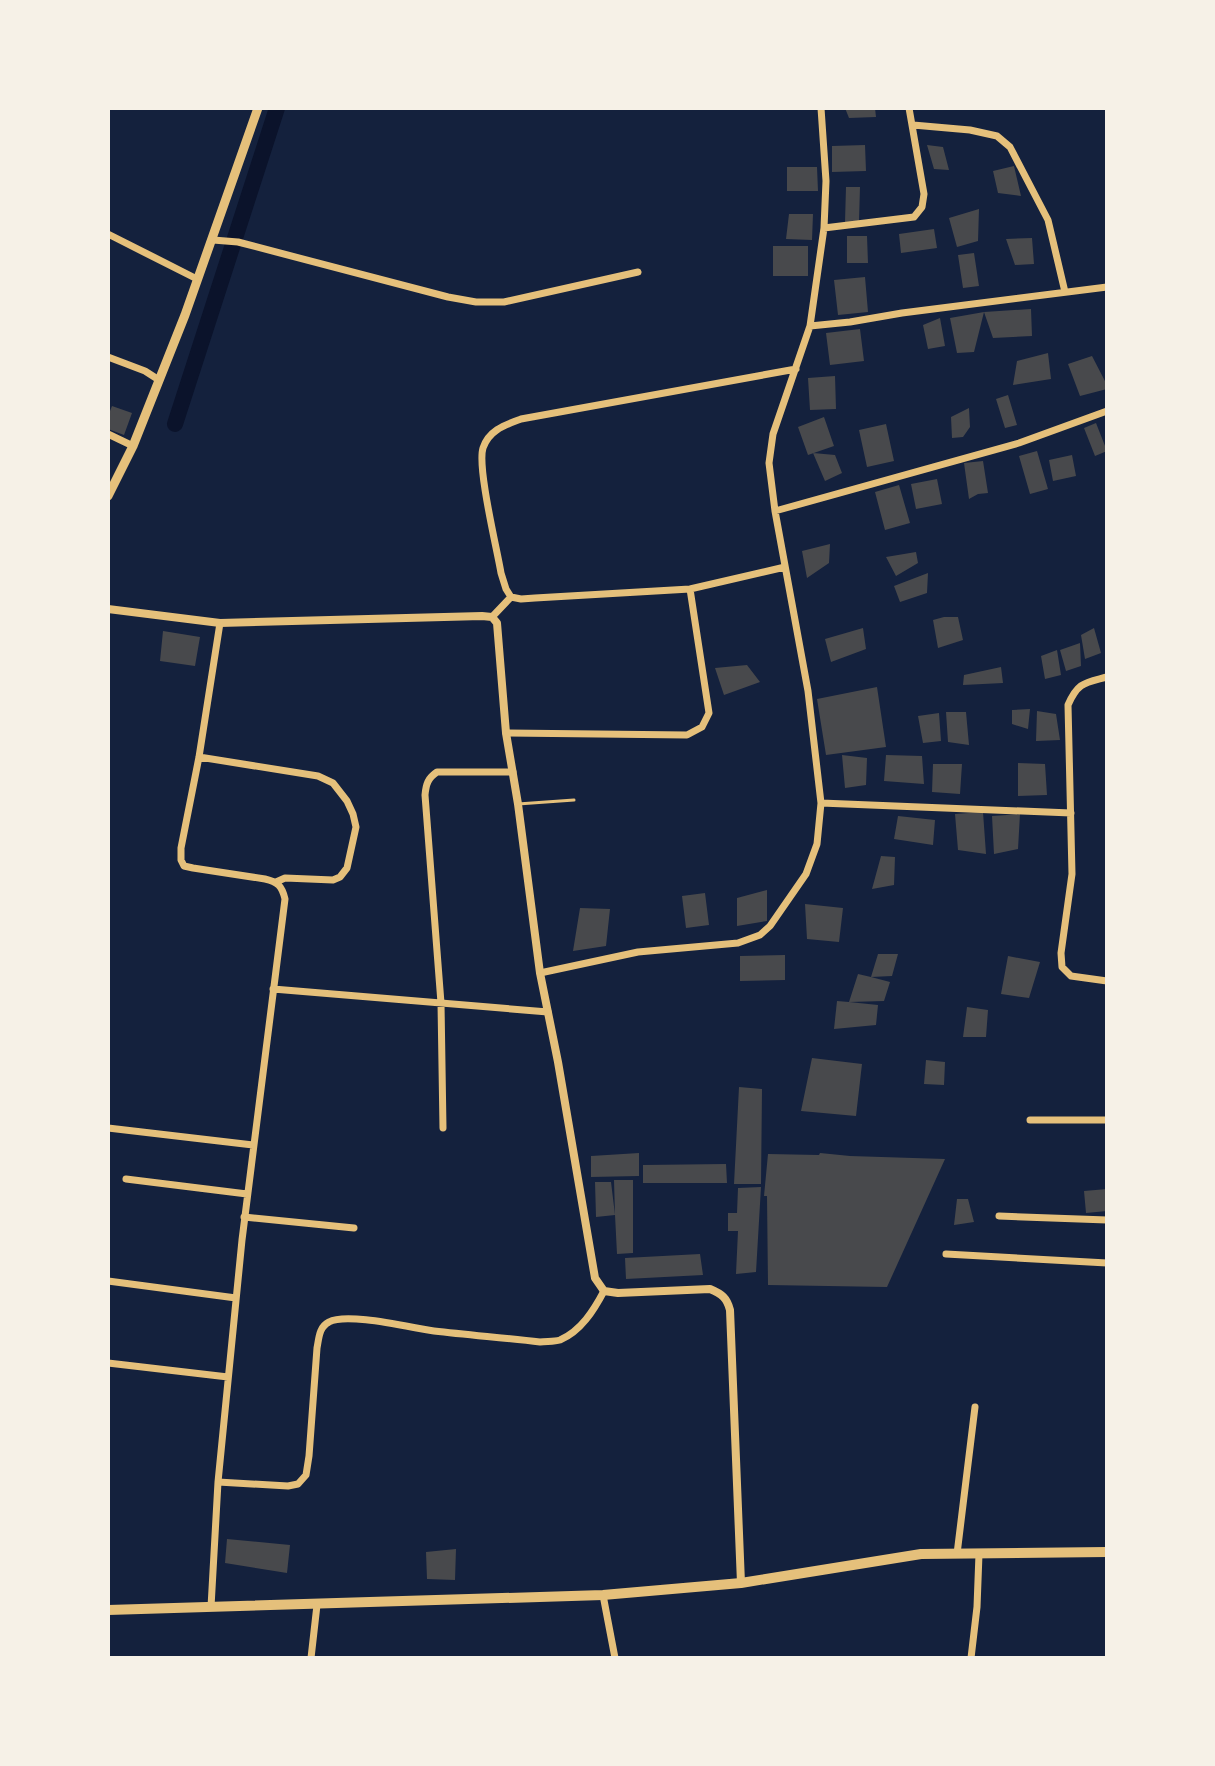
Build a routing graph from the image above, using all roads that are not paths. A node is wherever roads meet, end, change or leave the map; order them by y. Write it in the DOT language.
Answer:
graph roads {
  1 [pos="258,108"];
  2 [pos="821,108"];
  3 [pos="909,108"];
  4 [pos="913,125"];
  5 [pos="824,228"];
  6 [pos="108,234"];
  7 [pos="213,240"];
  8 [pos="638,272"];
  9 [pos="197,279"];
  10 [pos="1107,287"];
  11 [pos="1065,292"];
  12 [pos="810,326"];
  13 [pos="108,357"];
  14 [pos="796,369"];
  15 [pos="159,380"];
  16 [pos="1107,411"];
  17 [pos="108,434"];
  18 [pos="133,446"];
  19 [pos="108,496"];
  20 [pos="775,511"];
  21 [pos="785,567"];
  22 [pos="690,589"];
  23 [pos="511,597"];
  24 [pos="108,609"];
  25 [pos="492,617"];
  26 [pos="220,623"];
  27 [pos="1107,677"];
  28 [pos="506,733"];
  29 [pos="199,757"];
  30 [pos="513,772"];
  31 [pos="574,800"];
  32 [pos="821,803"];
  33 [pos="518,804"];
  34 [pos="1071,813"];
  35 [pos="276,882"];
  36 [pos="540,973"];
  37 [pos="1107,981"];
  38 [pos="273,989"];
  39 [pos="441,1003"];
  40 [pos="548,1012"];
  41 [pos="1030,1120"];
  42 [pos="1107,1120"];
  43 [pos="108,1128"];
  44 [pos="443,1128"];
  45 [pos="253,1145"];
  46 [pos="126,1179"];
  47 [pos="247,1194"];
  48 [pos="999,1216"];
  49 [pos="244,1217"];
  50 [pos="1107,1220"];
  51 [pos="354,1228"];
  52 [pos="946,1254"];
  53 [pos="1107,1263"];
  54 [pos="108,1281"];
  55 [pos="604,1291"];
  56 [pos="236,1298"];
  57 [pos="108,1363"];
  58 [pos="228,1377"];
  59 [pos="975,1407"];
  60 [pos="218,1482"];
  61 [pos="1107,1552"];
  62 [pos="957,1554"];
  63 [pos="979,1554"];
  64 [pos="741,1583"];
  65 [pos="603,1595"];
  66 [pos="317,1605"];
  67 [pos="211,1607"];
  68 [pos="108,1610"];
  69 [pos="311,1658"];
  70 [pos="615,1658"];
  71 [pos="971,1658"];
  1 -- 7 [label="main road"];
  2 -- 5 [label="street"];
  3 -- 4 [label="street"];
  4 -- 5 [label="street"];
  4 -- 11 [label="street"];
  5 -- 12 [label="street"];
  6 -- 9 [label="street"];
  7 -- 8 [label="street"];
  7 -- 9 [label="main road"];
  9 -- 15 [label="main road"];
  10 -- 11 [label="street"];
  11 -- 12 [label="street"];
  12 -- 14 [label="street"];
  13 -- 15 [label="street"];
  14 -- 20 [label="street"];
  14 -- 23 [label="street"];
  15 -- 18 [label="main road"];
  16 -- 20 [label="street"];
  17 -- 18 [label="street"];
  18 -- 19 [label="main road"];
  20 -- 21 [label="street"];
  21 -- 22 [label="street"];
  21 -- 32 [label="street"];
  22 -- 23 [label="street"];
  22 -- 28 [label="street"];
  23 -- 25 [label="street"];
  24 -- 26 [label="street"];
  25 -- 26 [label="street"];
  25 -- 28 [label="street"];
  26 -- 29 [label="street"];
  27 -- 34 [label="street"];
  28 -- 30 [label="street"];
  29 -- 35 [label="street"];
  29 -- 35 [label="street"];
  30 -- 33 [label="street"];
  30 -- 39 [label="street"];
  31 -- 33 [label="lane"];
  32 -- 34 [label="street"];
  32 -- 36 [label="street"];
  33 -- 36 [label="street"];
  34 -- 37 [label="street"];
  35 -- 38 [label="street"];
  36 -- 40 [label="street"];
  38 -- 39 [label="street"];
  38 -- 45 [label="street"];
  39 -- 40 [label="street"];
  39 -- 44 [label="street"];
  40 -- 55 [label="street"];
  41 -- 42 [label="street"];
  43 -- 45 [label="street"];
  45 -- 47 [label="street"];
  46 -- 47 [label="street"];
  47 -- 49 [label="street"];
  48 -- 50 [label="street"];
  49 -- 51 [label="street"];
  49 -- 56 [label="street"];
  52 -- 53 [label="street"];
  54 -- 56 [label="street"];
  55 -- 60 [label="street"];
  55 -- 64 [label="street"];
  56 -- 58 [label="street"];
  57 -- 58 [label="street"];
  58 -- 60 [label="street"];
  59 -- 62 [label="street"];
  60 -- 67 [label="street"];
  61 -- 63 [label="main road"];
  62 -- 63 [label="main road"];
  62 -- 64 [label="main road"];
  63 -- 71 [label="street"];
  64 -- 65 [label="main road"];
  65 -- 66 [label="main road"];
  65 -- 70 [label="street"];
  66 -- 67 [label="main road"];
  66 -- 69 [label="street"];
  67 -- 68 [label="main road"];
}
